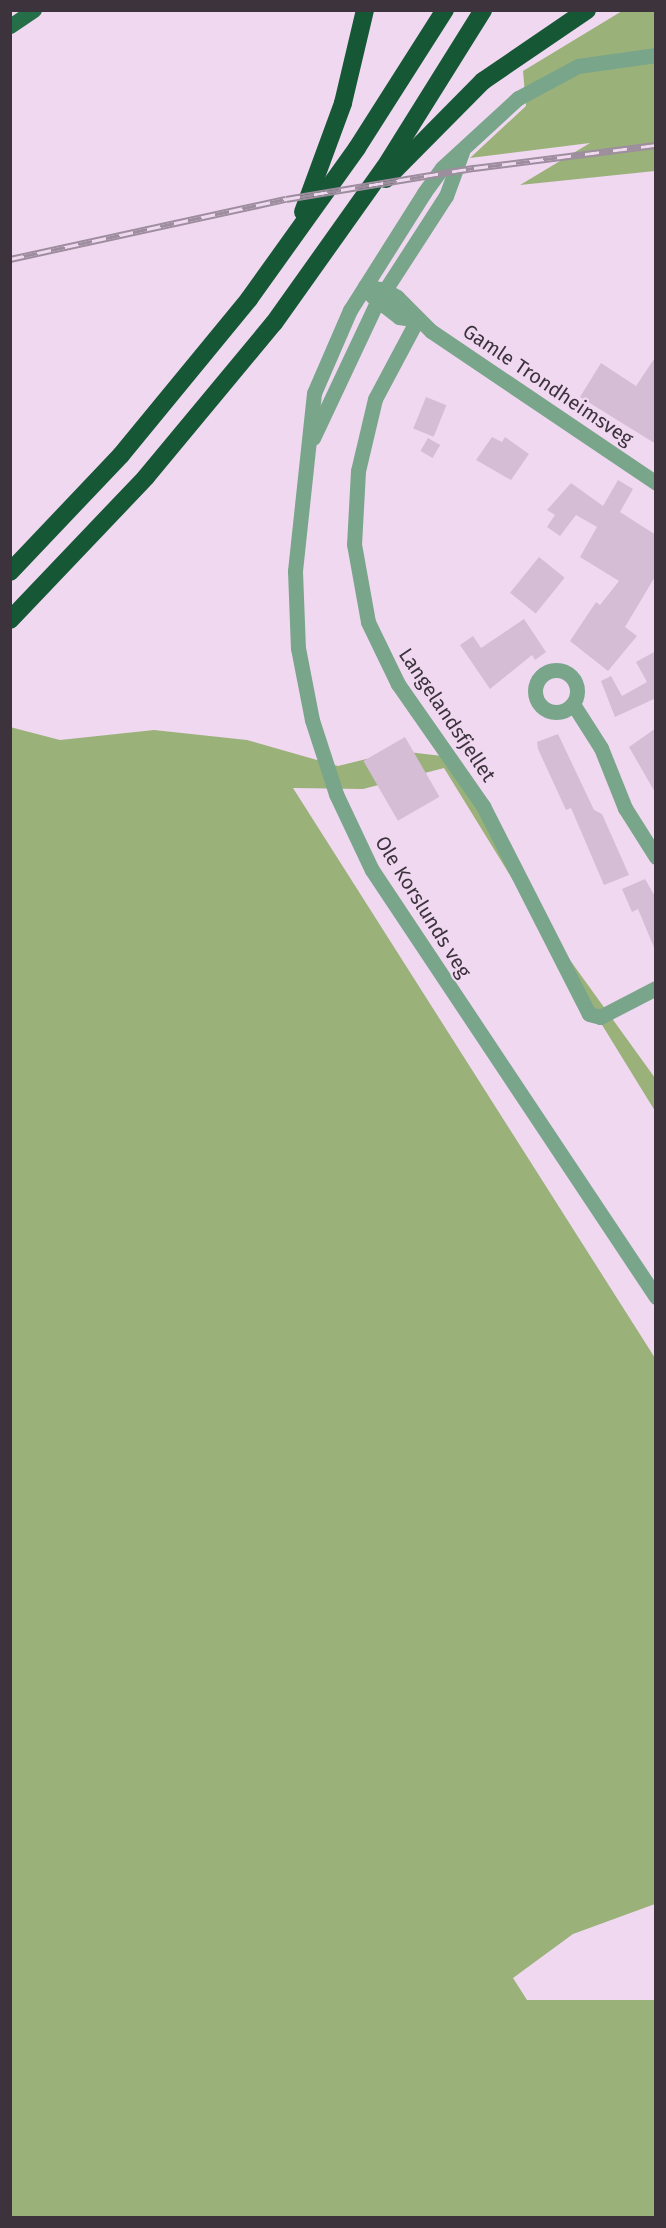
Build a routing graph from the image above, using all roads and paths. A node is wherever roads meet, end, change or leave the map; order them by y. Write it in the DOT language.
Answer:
graph roads {
  1 [pos="34,10"];
  2 [pos="365,10"];
  3 [pos="445,10"];
  4 [pos="483,10"];
  5 [pos="587,10"];
  6 [pos="10,26"];
  7 [pos="656,55"];
  8 [pos="463,149"];
  9 [pos="355,210"];
  10 [pos="292,240"];
  11 [pos="365,286"];
  12 [pos="385,290"];
  13 [pos="376,304"];
  14 [pos="417,320"];
  15 [pos="307,451"];
  16 [pos="656,483"];
  17 [pos="10,572"];
  18 [pos="10,620"];
  19 [pos="573,704"];
  20 [pos="656,857"];
  21 [pos="656,988"];
  22 [pos="656,1297"];
  1 -- 6 [label="main road"];
  2 -- 10 [label="highway"];
  3 -- 10 [label="highway"];
  4 -- 9 [label="highway"];
  5 -- 9 [label="highway"];
  7 -- 8 [label="street"];
  8 -- 11 [label="street"];
  8 -- 12 [label="street"];
  9 -- 18 [label="highway"];
  10 -- 17 [label="highway"];
  11 -- 12 [label="street, Gamle Trondheimsveg"];
  11 -- 13 [label="street, Gamle Trondheimsveg"];
  11 -- 15 [label="street, Ole Korslunds veg"];
  12 -- 13 [label="street, Ole Korslunds veg"];
  12 -- 14 [label="street, Gamle Trondheimsveg"];
  13 -- 14 [label="street, Gamle Trondheimsveg"];
  13 -- 15 [label="street, Ole Korslunds veg"];
  14 -- 16 [label="street, Gamle Trondheimsveg"];
  14 -- 21 [label="street, Langelandsfjellet"];
  15 -- 22 [label="street, Ole Korslunds veg"];
  19 -- 20 [label="street"];
}
